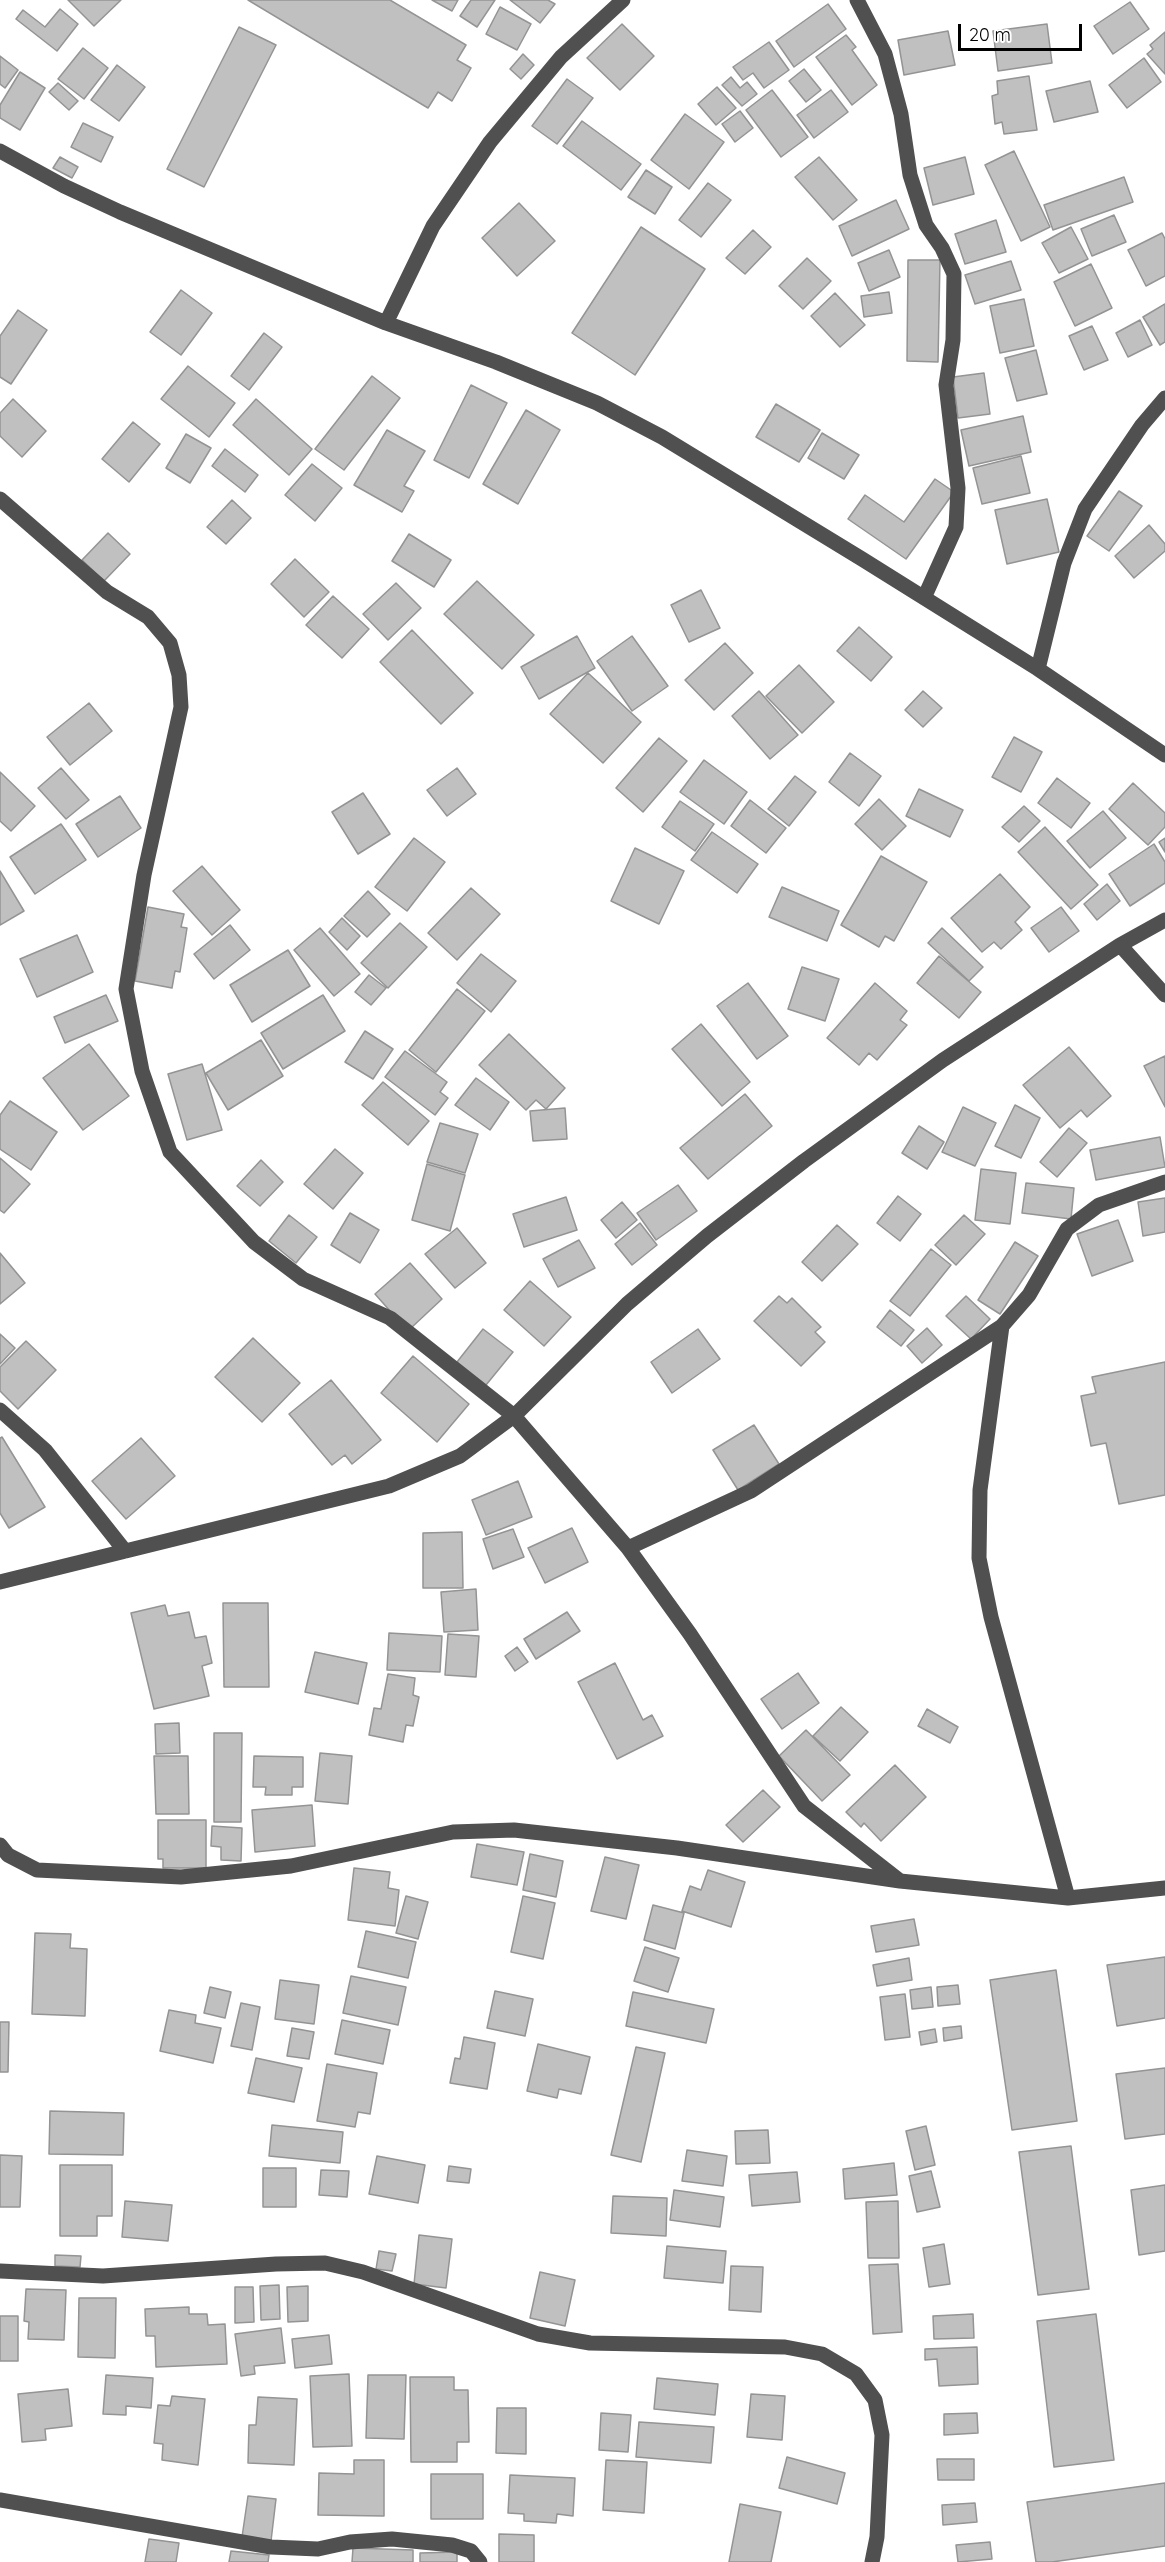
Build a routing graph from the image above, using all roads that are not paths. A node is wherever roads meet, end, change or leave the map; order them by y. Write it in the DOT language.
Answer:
graph roads {
  1 [pos="623,0"];
  2 [pos="857,0"];
  3 [pos="0,151"];
  4 [pos="386,323"];
  5 [pos="1165,398"];
  6 [pos="0,499"];
  7 [pos="924,598"];
  8 [pos="1038,669"];
  9 [pos="1165,755"];
  10 [pos="1165,920"];
  11 [pos="1120,945"];
  12 [pos="1165,995"];
  13 [pos="1165,1182"];
  14 [pos="1002,1326"];
  15 [pos="0,1410"];
  16 [pos="514,1416"];
  17 [pos="628,1548"];
  18 [pos="125,1551"];
  19 [pos="0,1582"];
  20 [pos="0,1845"];
  21 [pos="900,1881"];
  22 [pos="1165,1888"];
  23 [pos="1068,1898"];
  24 [pos="0,2271"];
  25 [pos="0,2500"];
  26 [pos="480,2562"];
  27 [pos="872,2562"];
  1 -- 4 [label="street"];
  2 -- 7 [label="street"];
  3 -- 4 [label="street"];
  4 -- 7 [label="street"];
  5 -- 8 [label="street"];
  6 -- 16 [label="street"];
  7 -- 8 [label="street"];
  8 -- 9 [label="street"];
  10 -- 11 [label="street"];
  11 -- 12 [label="street"];
  11 -- 16 [label="street"];
  13 -- 14 [label="street"];
  14 -- 17 [label="street"];
  14 -- 23 [label="street"];
  15 -- 18 [label="street"];
  16 -- 17 [label="street"];
  16 -- 18 [label="street"];
  17 -- 21 [label="street"];
  18 -- 19 [label="street"];
  20 -- 21 [label="street"];
  21 -- 23 [label="street"];
  22 -- 23 [label="street"];
  24 -- 27 [label="street"];
  25 -- 26 [label="street"];
}
